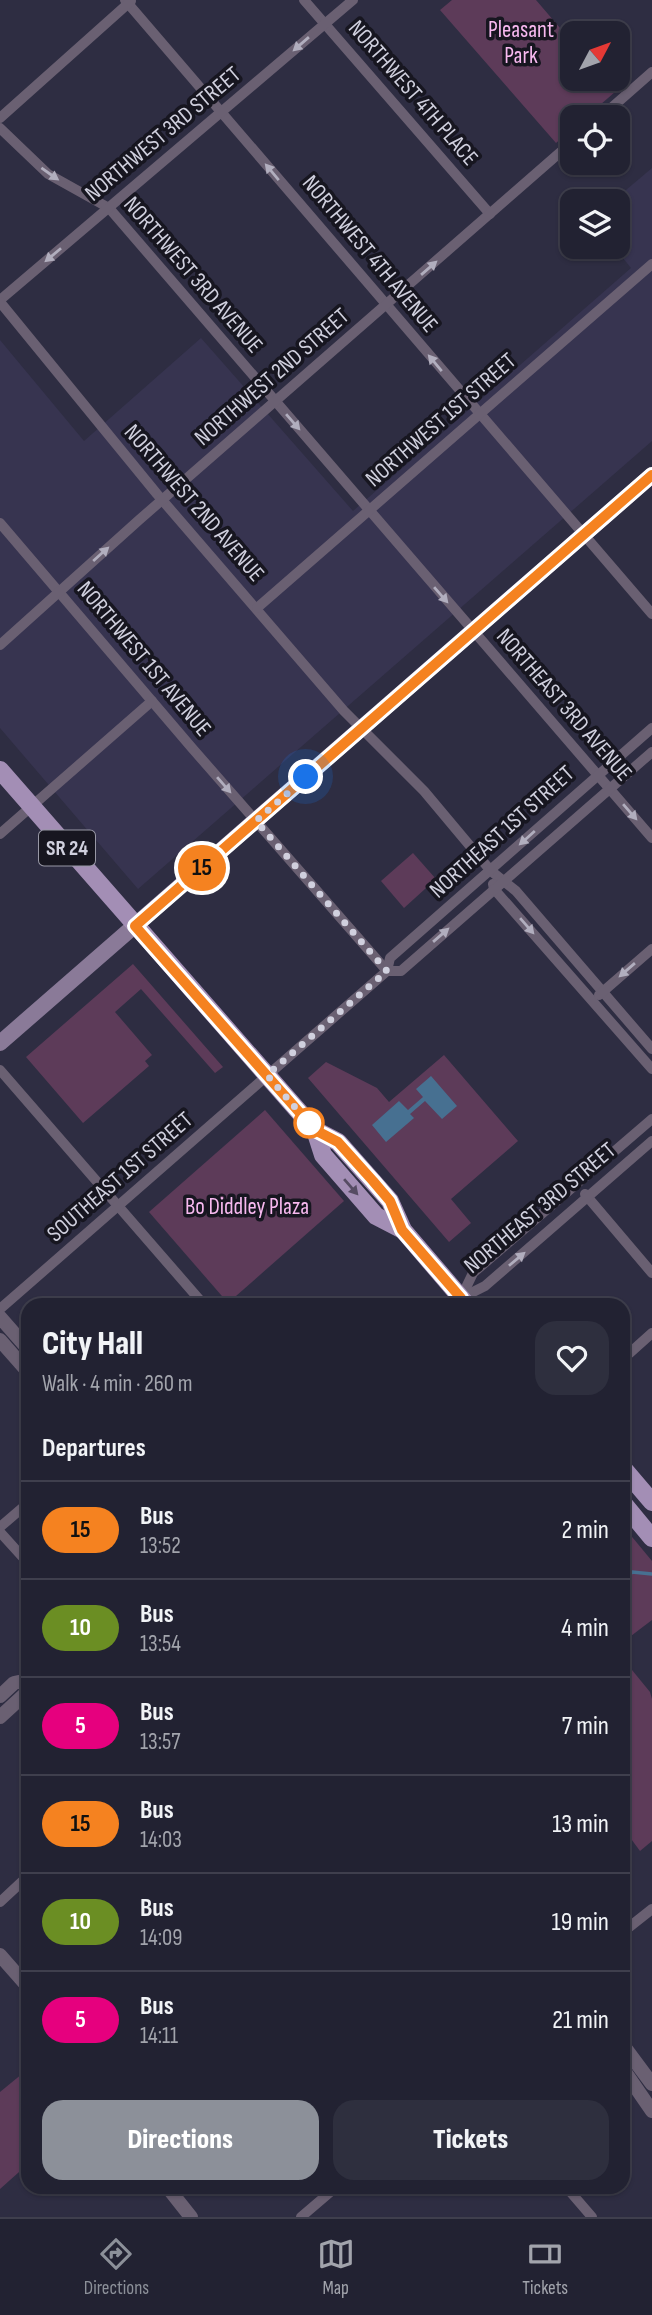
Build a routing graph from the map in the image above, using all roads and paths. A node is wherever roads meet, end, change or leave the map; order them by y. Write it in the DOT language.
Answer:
graph roads {
  1 [pos="304,0"];
  2 [pos="353,0"];
  3 [pos="129,1"];
  4 [pos="325,24"];
  5 [pos="652,72"];
  6 [pos="615,105"];
  7 [pos="222,113"];
  8 [pos="0,118"];
  9 [pos="0,128"];
  10 [pos="560,153"];
  11 [pos="109,208"];
  12 [pos="490,214"];
  13 [pos="652,264"];
  14 [pos="0,301"];
  15 [pos="386,306"];
  16 [pos="275,401"];
  17 [pos="480,415"];
  18 [pos="652,475"];
  19 [pos="162,500"];
  20 [pos="369,511"];
  21 [pos="0,523"];
  22 [pos="582,535"];
  23 [pos="61,593"];
  24 [pos="257,608"];
  25 [pos="652,614"];
  26 [pos="472,631"];
  27 [pos="0,645"];
  28 [pos="152,701"];
  29 [pos="362,728"];
  30 [pos="652,728"];
  31 [pos="652,752"];
  32 [pos="0,770"];
  33 [pos="598,775"];
  34 [pos="610,789"];
  35 [pos="31,807"];
  36 [pos="256,821"];
  37 [pos="0,834"];
  38 [pos="652,838"];
  39 [pos="491,870"];
  40 [pos="505,880"];
  41 [pos="495,889"];
  42 [pos="135,926"];
  43 [pos="652,949"];
  44 [pos="387,971"];
  45 [pos="603,992"];
  46 [pos="593,1000"];
  47 [pos="0,1043"];
  48 [pos="652,1049"];
  49 [pos="652,1069"];
  50 [pos="0,1070"];
  51 [pos="267,1075"];
  52 [pos="652,1119"];
  53 [pos="652,1141"];
  54 [pos="576,1185"];
  55 [pos="587,1198"];
  56 [pos="118,1206"];
  57 [pos="652,1273"];
  58 [pos="198,1298"];
  59 [pos="457,1298"];
  60 [pos="463,1298"];
  61 [pos="468,1298"];
  62 [pos="0,1309"];
  63 [pos="0,1317"];
  64 [pos="652,1333"];
  65 [pos="0,1340"];
  66 [pos="21,1341"];
  67 [pos="630,1353"];
  68 [pos="21,1364"];
  69 [pos="630,1476"];
  70 [pos="652,1502"];
  71 [pos="21,1510"];
  72 [pos="630,1511"];
  73 [pos="0,1529"];
  74 [pos="652,1538"];
  75 [pos="21,1554"];
  76 [pos="21,1682"];
  77 [pos="0,1696"];
  78 [pos="21,1699"];
  79 [pos="0,1717"];
  80 [pos="21,1882"];
  81 [pos="0,1902"];
  82 [pos="652,1909"];
  83 [pos="630,1926"];
  84 [pos="0,1955"];
  85 [pos="21,1979"];
  86 [pos="630,2054"];
  87 [pos="630,2079"];
  88 [pos="652,2084"];
  89 [pos="652,2111"];
  90 [pos="173,2194"];
  91 [pos="328,2194"];
  92 [pos="572,2194"];
  93 [pos="191,2217"];
  94 [pos="301,2217"];
  95 [pos="592,2217"];
  1 -- 4 [label="street, NORTHWEST 4TH PLACE"];
  2 -- 4 [label="street, NORTHWEST 3RD STREET"];
  3 -- 7 [label="street, NORTHWEST 4TH AVENUE"];
  3 -- 8 [label="street"];
  4 -- 7 [label="street, NORTHWEST 3RD STREET, one-way"];
  4 -- 12 [label="street, NORTHWEST 4TH PLACE"];
  5 -- 6 [label="street"];
  7 -- 11 [label="street, NORTHWEST 3RD STREET"];
  15 -- 7 [label="street, NORTHWEST 4TH AVENUE, one-way"];
  9 -- 11 [label="street, NORTHWEST 3RD AVENUE, one-way"];
  10 -- 12 [label="street, NORTHWEST 2ND STREET"];
  11 -- 14 [label="street, NORTHWEST 3RD STREET, one-way"];
  11 -- 16 [label="street, NORTHWEST 3RD AVENUE"];
  15 -- 12 [label="street, NORTHWEST 2ND STREET, one-way"];
  13 -- 17 [label="street, NORTHWEST 1ST STREET"];
  14 -- 19 [label="street, NORTHWEST 2ND AVENUE"];
  15 -- 16 [label="street, NORTHWEST 2ND STREET"];
  17 -- 15 [label="street, NORTHWEST 4TH AVENUE, one-way"];
  16 -- 19 [label="street, NORTHWEST 2ND STREET"];
  16 -- 20 [label="street, NORTHWEST 3RD AVENUE, one-way"];
  17 -- 20 [label="street, NORTHWEST 1ST STREET"];
  17 -- 22 [label="street, NORTHWEST 4TH AVENUE"];
  18 -- 22 [label="main road"];
  23 -- 19 [label="street, NORTHWEST 2ND STREET, one-way"];
  19 -- 24 [label="street, NORTHWEST 2ND AVENUE"];
  20 -- 24 [label="street, NORTHWEST 1ST STREET"];
  20 -- 26 [label="street, NORTHWEST 3RD AVENUE, one-way"];
  21 -- 23 [label="street, NORTHWEST 1ST AVENUE"];
  22 -- 25 [label="street, NORTHWEST 4TH AVENUE"];
  22 -- 26 [label="main road"];
  23 -- 27 [label="street, NORTHWEST 2ND STREET"];
  23 -- 28 [label="street, NORTHWEST 1ST AVENUE"];
  24 -- 29 [label="street, NORTHWEST 2ND AVENUE"];
  26 -- 29 [label="main road"];
  26 -- 33 [label="street, NORTHEAST 3RD AVENUE"];
  28 -- 35 [label="street"];
  28 -- 36 [label="street, NORTHWEST 1ST AVENUE, one-way"];
  29 -- 36 [label="main road"];
  29 -- 39 [label="street, NORTHWEST 2ND AVENUE"];
  30 -- 33 [label="street, NORTHEAST 1ST STREET"];
  31 -- 34 [label="street, NORTHEAST 1ST STREET"];
  32 -- 35 [label="main road, SR 24"];
  33 -- 34 [label="street, NORTHEAST 3RD AVENUE"];
  33 -- 39 [label="street, NORTHEAST 1ST STREET, one-way"];
  34 -- 38 [label="street, NORTHEAST 3RD AVENUE, one-way"];
  34 -- 40 [label="street, NORTHEAST 1ST STREET"];
  35 -- 37 [label="street"];
  35 -- 42 [label="main road, SR 24"];
  36 -- 42 [label="main road"];
  36 -- 44 [label="street, NORTHWEST 1ST AVENUE"];
  39 -- 40 [label="street"];
  39 -- 41 [label="street"];
  39 -- 44 [label="street, NORTHEAST 1ST STREET"];
  40 -- 41 [label="street, NORTHEAST 1ST STREET"];
  40 -- 45 [label="street"];
  44 -- 41 [label="street, NORTHEAST 1ST STREET, one-way"];
  41 -- 46 [label="street, one-way"];
  42 -- 47 [label="main road"];
  42 -- 51 [label="main road"];
  43 -- 45 [label="street, one-way"];
  44 -- 51 [label="street, NORTHEAST 1ST STREET"];
  45 -- 46 [label="street"];
  45 -- 48 [label="street"];
  46 -- 49 [label="street"];
  50 -- 56 [label="street"];
  51 -- 56 [label="street, SOUTHEAST 1ST STREET"];
  51 -- 59 [label="main road"];
  52 -- 54 [label="street, NORTHEAST 3RD STREET"];
  53 -- 55 [label="street, NORTHEAST 3RD STREET"];
  54 -- 55 [label="street"];
  54 -- 60 [label="street, NORTHEAST 3RD STREET"];
  55 -- 57 [label="street"];
  61 -- 55 [label="street, NORTHEAST 3RD STREET, one-way"];
  56 -- 58 [label="street"];
  56 -- 62 [label="street, SOUTHEAST 1ST STREET"];
  63 -- 66 [label="street"];
  64 -- 67 [label="street"];
  65 -- 68 [label="street"];
  69 -- 70 [label="main road"];
  71 -- 73 [label="street"];
  72 -- 74 [label="main road"];
  73 -- 75 [label="street"];
  76 -- 77 [label="street"];
  78 -- 79 [label="street"];
  80 -- 81 [label="street"];
  82 -- 83 [label="street"];
  84 -- 85 [label="street"];
  86 -- 88 [label="street"];
  87 -- 89 [label="street"];
  90 -- 93 [label="street"];
  91 -- 94 [label="street"];
  92 -- 95 [label="street"];
}
